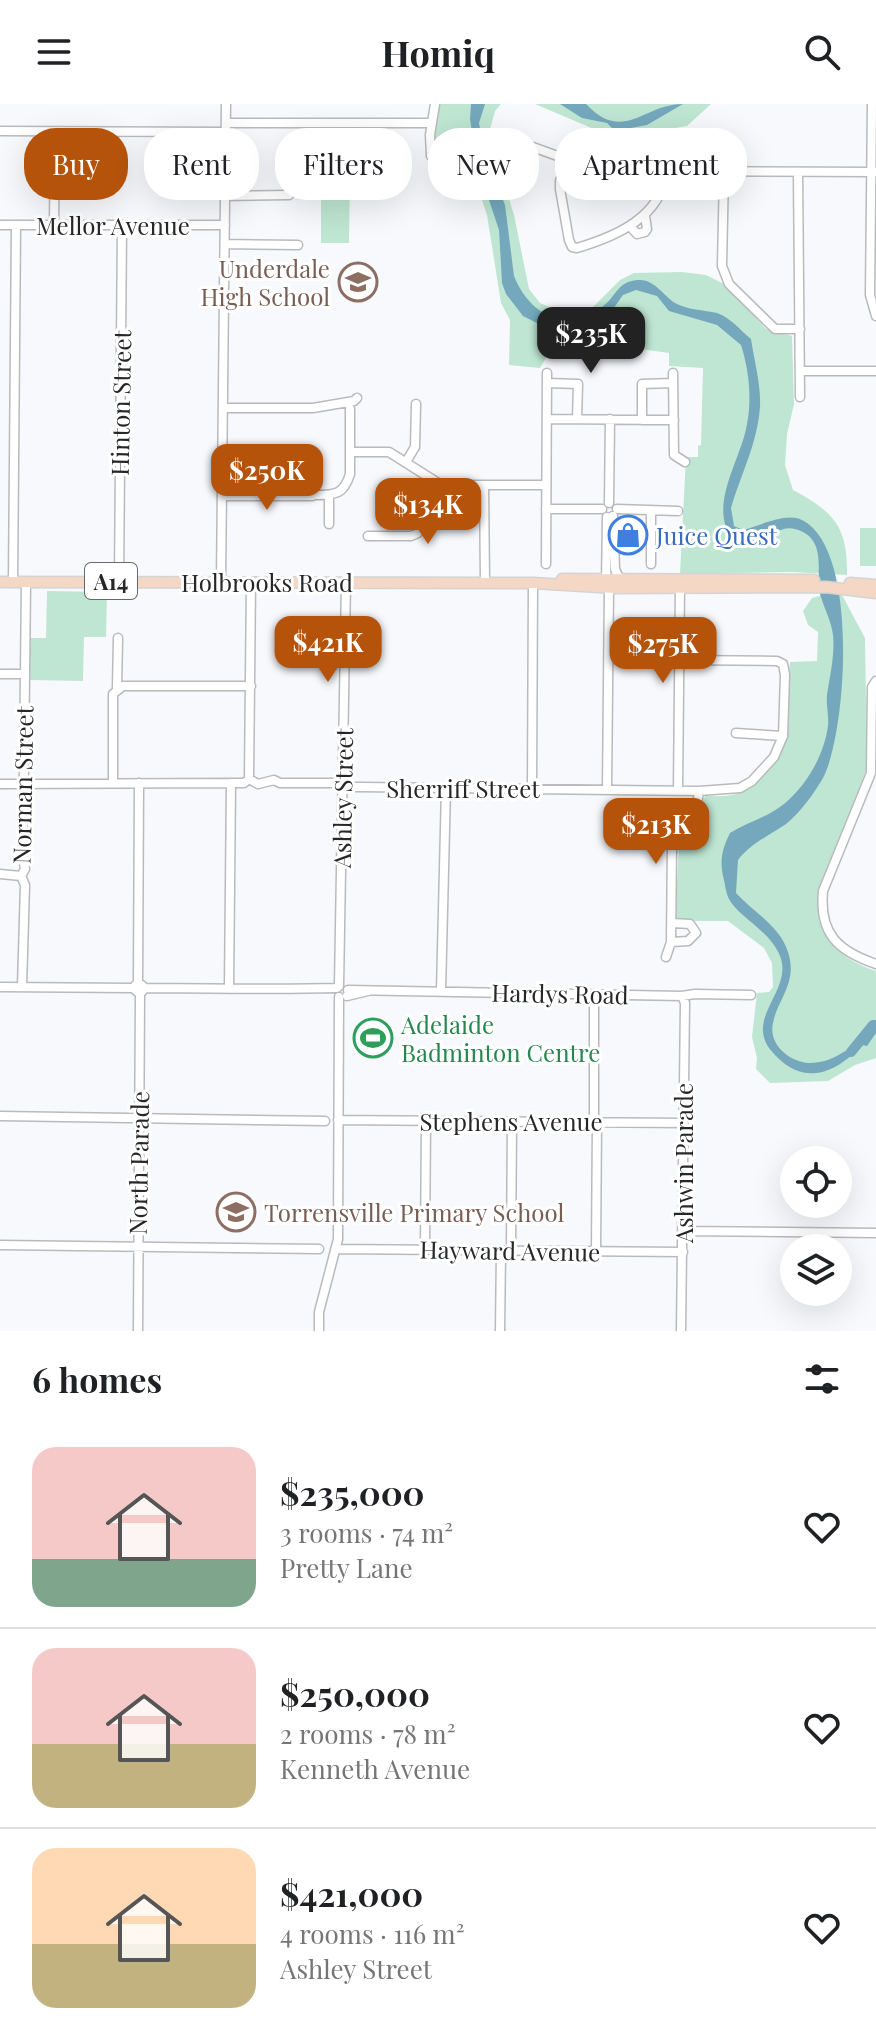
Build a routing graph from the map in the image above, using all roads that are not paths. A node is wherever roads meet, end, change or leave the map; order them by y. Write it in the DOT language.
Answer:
graph roads {
  1 [pos="226,104"];
  2 [pos="435,104"];
  3 [pos="872,104"];
  4 [pos="431,123"];
  5 [pos="225,127"];
  6 [pos="431,128"];
  7 [pos="128,130"];
  8 [pos="0,131"];
  9 [pos="24,131"];
  10 [pos="747,172"];
  11 [pos="874,172"];
  12 [pos="798,173"];
  13 [pos="54,200"];
  14 [pos="225,200"];
  15 [pos="562,200"];
  16 [pos="656,200"];
  17 [pos="723,200"];
  18 [pos="645,216"];
  19 [pos="54,224"];
  20 [pos="0,225"];
  21 [pos="16,225"];
  22 [pos="122,225"];
  23 [pos="225,225"];
  24 [pos="630,226"];
  25 [pos="225,244"];
  26 [pos="298,245"];
  27 [pos="874,303"];
  28 [pos="876,316"];
  29 [pos="800,329"];
  30 [pos="800,371"];
  31 [pos="876,371"];
  32 [pos="547,373"];
  33 [pos="548,383"];
  34 [pos="800,397"];
  35 [pos="357,398"];
  36 [pos="416,404"];
  37 [pos="223,408"];
  38 [pos="350,409"];
  39 [pos="548,419"];
  40 [pos="577,419"];
  41 [pos="610,419"];
  42 [pos="642,420"];
  43 [pos="674,420"];
  44 [pos="350,452"];
  45 [pos="406,462"];
  46 [pos="685,462"];
  47 [pos="438,483"];
  48 [pos="484,485"];
  49 [pos="546,485"];
  50 [pos="329,495"];
  51 [pos="222,496"];
  52 [pos="546,509"];
  53 [pos="651,510"];
  54 [pos="610,511"];
  55 [pos="678,511"];
  56 [pos="329,524"];
  57 [pos="368,536"];
  58 [pos="485,559"];
  59 [pos="546,564"];
  60 [pos="651,564"];
  61 [pos="619,578"];
  62 [pos="119,581"];
  63 [pos="0,582"];
  64 [pos="13,582"];
  65 [pos="26,582"];
  66 [pos="221,582"];
  67 [pos="251,582"];
  68 [pos="346,582"];
  69 [pos="471,582"];
  70 [pos="489,582"];
  71 [pos="533,583"];
  72 [pos="680,583"];
  73 [pos="607,584"];
  74 [pos="876,585"];
  75 [pos="851,586"];
  76 [pos="876,593"];
  77 [pos="118,638"];
  78 [pos="679,660"];
  79 [pos="0,674"];
  80 [pos="23,674"];
  81 [pos="876,681"];
  82 [pos="251,686"];
  83 [pos="117,688"];
  84 [pos="736,733"];
  85 [pos="783,736"];
  86 [pos="874,774"];
  87 [pos="249,779"];
  88 [pos="113,783"];
  89 [pos="139,783"];
  90 [pos="231,783"];
  91 [pos="0,784"];
  92 [pos="25,784"];
  93 [pos="343,787"];
  94 [pos="446,788"];
  95 [pos="532,788"];
  96 [pos="607,789"];
  97 [pos="678,790"];
  98 [pos="699,791"];
  99 [pos="0,874"];
  100 [pos="21,876"];
  101 [pos="672,923"];
  102 [pos="671,942"];
  103 [pos="666,957"];
  104 [pos="876,964"];
  105 [pos="0,987"];
  106 [pos="22,987"];
  107 [pos="139,988"];
  108 [pos="229,988"];
  109 [pos="441,991"];
  110 [pos="342,992"];
  111 [pos="594,994"];
  112 [pos="751,995"];
  113 [pos="682,996"];
  114 [pos="0,1116"];
  115 [pos="139,1117"];
  116 [pos="338,1120"];
  117 [pos="325,1121"];
  118 [pos="426,1121"];
  119 [pos="512,1122"];
  120 [pos="596,1122"];
  121 [pos="683,1123"];
  122 [pos="683,1231"];
  123 [pos="876,1233"];
  124 [pos="0,1245"];
  125 [pos="137,1246"];
  126 [pos="319,1249"];
  127 [pos="336,1249"];
  128 [pos="425,1250"];
  129 [pos="506,1251"];
  130 [pos="596,1251"];
  131 [pos="683,1252"];
  132 [pos="138,1331"];
  133 [pos="319,1331"];
  134 [pos="500,1331"];
  135 [pos="681,1331"];
  1 -- 5 [label="street"];
  2 -- 4 [label="street"];
  3 -- 11 [label="street"];
  4 -- 5 [label="street"];
  4 -- 6 [label="street"];
  5 -- 7 [label="street"];
  8 -- 9 [label="street"];
  10 -- 12 [label="street"];
  11 -- 12 [label="street"];
  11 -- 27 [label="street"];
  12 -- 29 [label="street"];
  13 -- 19 [label="street"];
  14 -- 23 [label="street"];
  15 -- 24 [label="street"];
  16 -- 18 [label="street"];
  17 -- 29 [label="street"];
  18 -- 24 [label="street"];
  18 -- 24 [label="street"];
  19 -- 21 [label="street, Mellor Avenue"];
  19 -- 22 [label="street, Mellor Avenue"];
  20 -- 21 [label="street, Mellor Avenue"];
  21 -- 64 [label="street"];
  22 -- 23 [label="street, Mellor Avenue"];
  22 -- 62 [label="street, Hinton Street"];
  23 -- 25 [label="street"];
  25 -- 26 [label="street"];
  25 -- 37 [label="street"];
  27 -- 28 [label="street"];
  29 -- 30 [label="street"];
  30 -- 31 [label="street"];
  30 -- 34 [label="street"];
  32 -- 33 [label="street"];
  33 -- 39 [label="street"];
  33 -- 40 [label="street"];
  35 -- 37 [label="street"];
  36 -- 45 [label="street"];
  37 -- 51 [label="street"];
  38 -- 44 [label="street"];
  39 -- 40 [label="street"];
  39 -- 49 [label="street"];
  40 -- 41 [label="street"];
  41 -- 42 [label="street"];
  41 -- 54 [label="street"];
  42 -- 43 [label="street"];
  42 -- 43 [label="street"];
  43 -- 46 [label="street"];
  44 -- 45 [label="street"];
  44 -- 50 [label="street"];
  45 -- 47 [label="street"];
  47 -- 48 [label="street"];
  47 -- 57 [label="street"];
  48 -- 49 [label="street"];
  48 -- 58 [label="street"];
  49 -- 52 [label="street"];
  50 -- 51 [label="street"];
  50 -- 56 [label="street"];
  51 -- 66 [label="street"];
  52 -- 54 [label="street"];
  52 -- 59 [label="street"];
  53 -- 54 [label="street"];
  53 -- 55 [label="street"];
  53 -- 60 [label="street"];
  54 -- 61 [label="street"];
  54 -- 73 [label="street"];
  58 -- 69 [label="street"];
  58 -- 70 [label="street"];
  61 -- 72 [label="main road, Holbrooks Road / A14"];
  61 -- 73 [label="main road, Holbrooks Road / A14"];
  62 -- 65 [label="main road, Holbrooks Road / A14"];
  62 -- 66 [label="main road, Holbrooks Road / A14"];
  63 -- 64 [label="main road, Holbrooks Road / A14"];
  64 -- 65 [label="main road, Holbrooks Road / A14"];
  65 -- 80 [label="street, Norman Street"];
  66 -- 67 [label="main road, Holbrooks Road / A14"];
  67 -- 68 [label="main road, Holbrooks Road / A14"];
  67 -- 82 [label="street"];
  68 -- 69 [label="main road, Holbrooks Road / A14"];
  68 -- 93 [label="street, Ashley Street"];
  69 -- 70 [label="main road, Holbrooks Road / A14"];
  70 -- 71 [label="main road, Holbrooks Road / A14"];
  71 -- 73 [label="main road, Holbrooks Road / A14"];
  71 -- 95 [label="street"];
  72 -- 73 [label="main road, Holbrooks Road / A14"];
  72 -- 75 [label="main road, Holbrooks Road / A14"];
  72 -- 78 [label="street"];
  73 -- 96 [label="street"];
  74 -- 75 [label="main road, Holbrooks Road / A14"];
  75 -- 76 [label="main road, Holbrooks Road / A14"];
  77 -- 83 [label="street"];
  78 -- 85 [label="street, Sherriff Street"];
  78 -- 97 [label="street"];
  79 -- 80 [label="street"];
  80 -- 92 [label="street, Norman Street"];
  81 -- 86 [label="street"];
  82 -- 83 [label="street"];
  82 -- 87 [label="street"];
  83 -- 88 [label="street"];
  84 -- 85 [label="street"];
  85 -- 98 [label="street, Sherriff Street"];
  86 -- 104 [label="street"];
  87 -- 90 [label="street, Sherriff Street"];
  87 -- 93 [label="street, Sherriff Street"];
  88 -- 89 [label="street, Sherriff Street"];
  88 -- 92 [label="street, Sherriff Street"];
  89 -- 90 [label="street, Sherriff Street"];
  89 -- 107 [label="street, North Parade"];
  90 -- 108 [label="street"];
  91 -- 92 [label="street, Sherriff Street"];
  92 -- 100 [label="street, Norman Street"];
  93 -- 94 [label="street, Sherriff Street"];
  93 -- 110 [label="street, Ashley Street"];
  94 -- 95 [label="street, Sherriff Street"];
  94 -- 109 [label="street"];
  95 -- 96 [label="street, Sherriff Street"];
  96 -- 97 [label="street, Sherriff Street"];
  97 -- 98 [label="street, Sherriff Street"];
  98 -- 101 [label="street"];
  99 -- 100 [label="street"];
  100 -- 106 [label="street, Norman Street"];
  101 -- 102 [label="street"];
  101 -- 102 [label="street"];
  102 -- 103 [label="street"];
  105 -- 106 [label="street, Hardys Road"];
  106 -- 107 [label="street, Hardys Road"];
  107 -- 108 [label="street, Hardys Road"];
  107 -- 115 [label="street, North Parade"];
  108 -- 110 [label="street, Hardys Road"];
  109 -- 110 [label="street, Hardys Road"];
  109 -- 111 [label="street, Hardys Road"];
  110 -- 116 [label="street, Ashley Street"];
  111 -- 113 [label="street, Hardys Road"];
  111 -- 120 [label="street"];
  112 -- 113 [label="street, Hardys Road"];
  113 -- 121 [label="street, Ashwin Parade"];
  114 -- 115 [label="street"];
  115 -- 117 [label="street"];
  115 -- 125 [label="street, North Parade"];
  116 -- 118 [label="street, Stephens Avenue"];
  116 -- 127 [label="street, Ashley Street"];
  118 -- 119 [label="street, Stephens Avenue"];
  118 -- 128 [label="street"];
  119 -- 120 [label="street, Stephens Avenue"];
  119 -- 129 [label="street"];
  120 -- 121 [label="street, Stephens Avenue"];
  120 -- 130 [label="street"];
  121 -- 122 [label="street, Ashwin Parade"];
  122 -- 123 [label="street"];
  122 -- 131 [label="street, Ashwin Parade"];
  124 -- 125 [label="street"];
  125 -- 126 [label="street"];
  125 -- 132 [label="street, North Parade"];
  127 -- 128 [label="street, Hayward Avenue"];
  127 -- 133 [label="street, Ashley Street"];
  128 -- 129 [label="street, Hayward Avenue"];
  129 -- 130 [label="street, Hayward Avenue"];
  129 -- 134 [label="street"];
  130 -- 131 [label="street, Hayward Avenue"];
  131 -- 135 [label="street, Ashwin Parade"];
}
